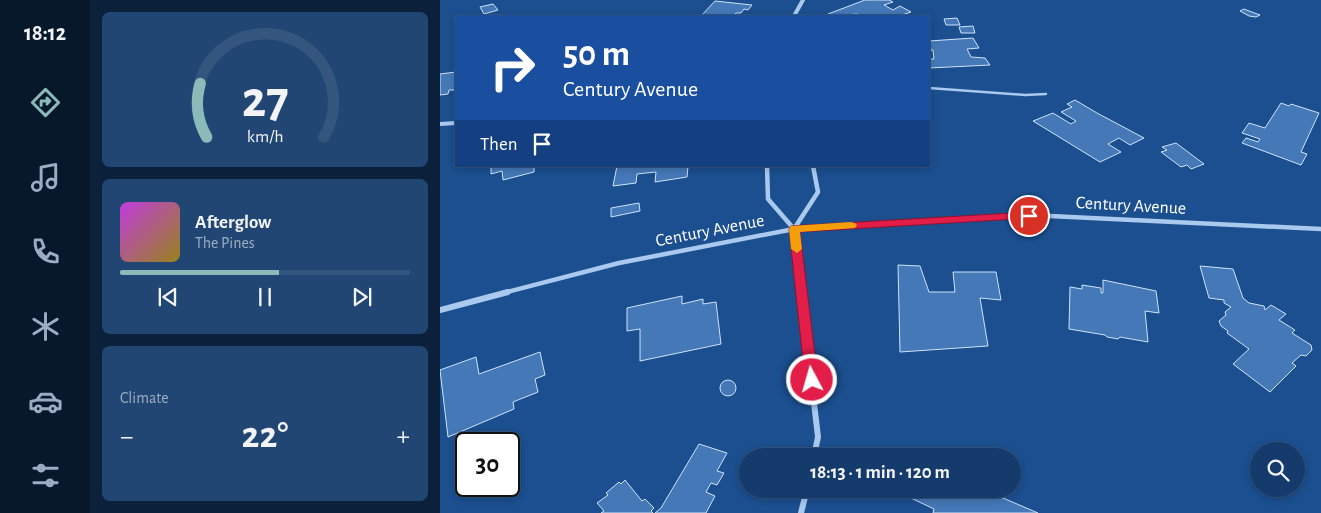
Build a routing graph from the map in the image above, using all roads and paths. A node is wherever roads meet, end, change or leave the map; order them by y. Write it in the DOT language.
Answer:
graph roads {
  1 [pos="804,0"];
  2 [pos="795,15"];
  3 [pos="930,88"];
  4 [pos="1046,94"];
  5 [pos="455,123"];
  6 [pos="440,124"];
  7 [pos="767,167"];
  8 [pos="813,167"];
  9 [pos="1321,228"];
  10 [pos="794,229"];
  11 [pos="440,310"];
  12 [pos="816,448"];
  13 [pos="805,498"];
  14 [pos="801,513"];
  1 -- 2 [label="street"];
  3 -- 4 [label="lane"];
  5 -- 6 [label="street"];
  7 -- 10 [label="street"];
  8 -- 10 [label="street"];
  9 -- 10 [label="street, Century Avenue"];
  10 -- 11 [label="street, Century Avenue"];
  10 -- 12 [label="street"];
  13 -- 14 [label="street"];
}
